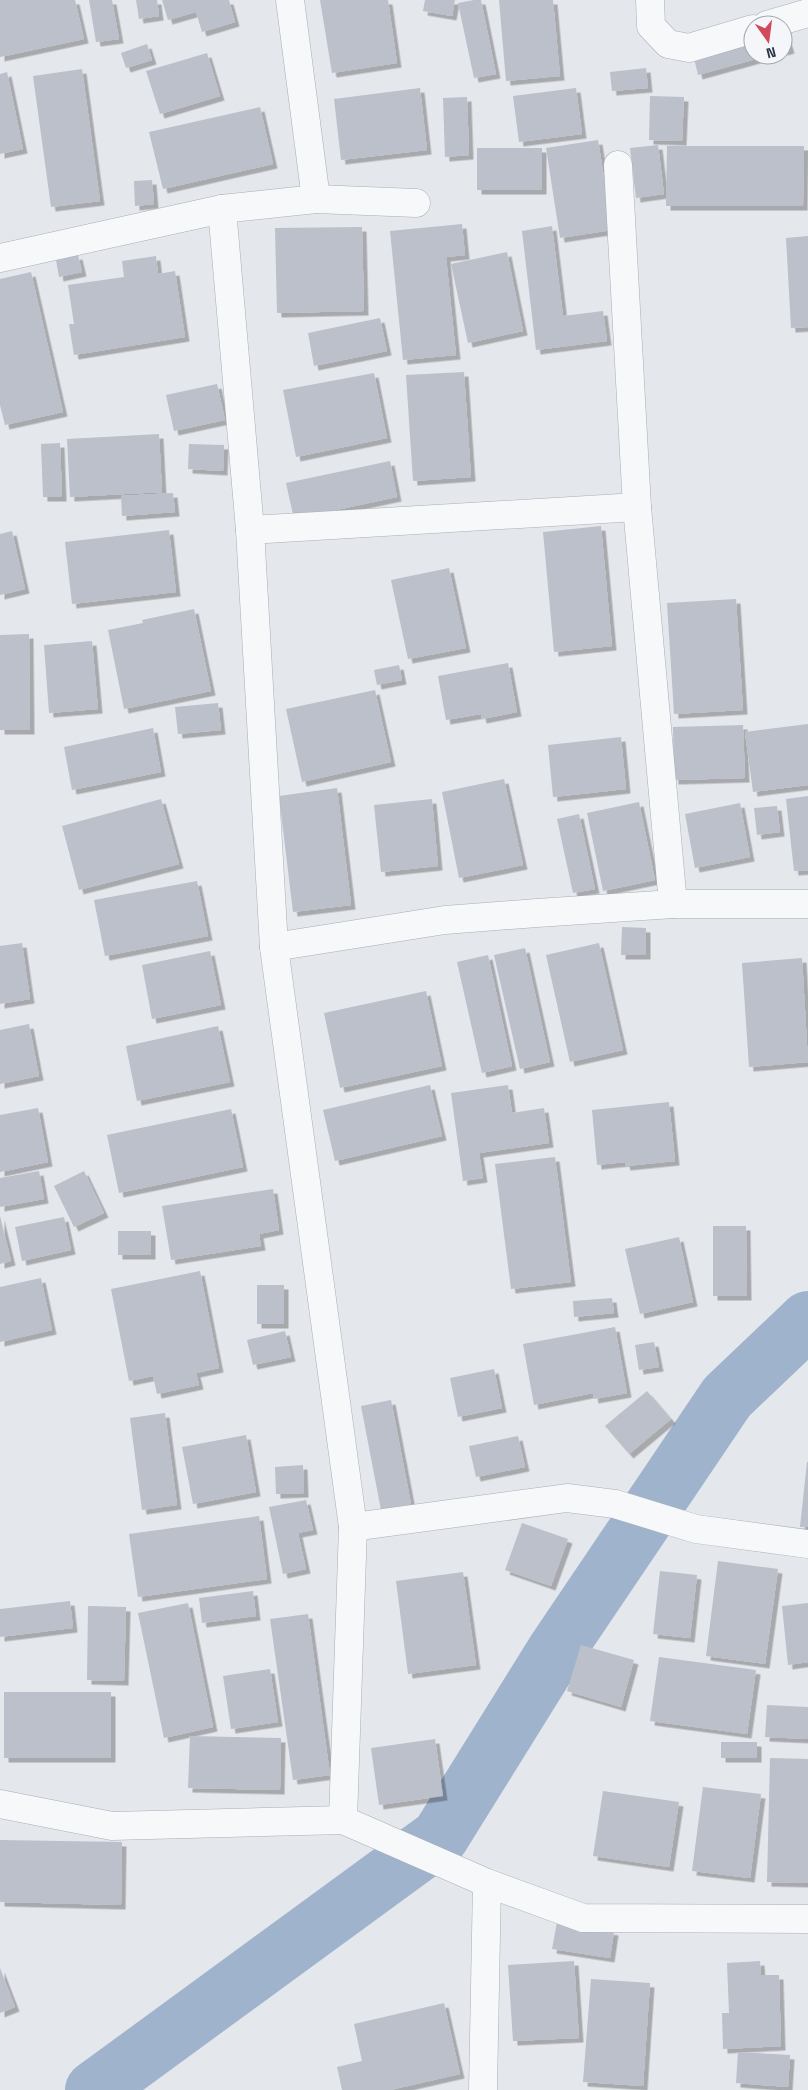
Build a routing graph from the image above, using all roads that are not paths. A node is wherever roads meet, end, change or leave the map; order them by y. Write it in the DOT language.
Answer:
graph roads {
  1 [pos="290,0"];
  2 [pos="650,0"];
  3 [pos="808,13"];
  4 [pos="793,17"];
  5 [pos="743,32"];
  6 [pos="618,165"];
  7 [pos="316,199"];
  8 [pos="416,203"];
  9 [pos="222,209"];
  10 [pos="0,258"];
  11 [pos="637,507"];
  12 [pos="250,530"];
  13 [pos="673,904"];
  14 [pos="808,904"];
  15 [pos="274,947"];
  16 [pos="353,1527"];
  17 [pos="808,1544"];
  18 [pos="0,1804"];
  19 [pos="343,1820"];
  20 [pos="487,1883"];
  21 [pos="808,1919"];
  22 [pos="483,2090"];
  1 -- 7 [label="street"];
  2 -- 5 [label="street"];
  3 -- 4 [label="street"];
  6 -- 11 [label="street"];
  7 -- 8 [label="street"];
  7 -- 9 [label="street"];
  9 -- 10 [label="street"];
  9 -- 12 [label="street"];
  11 -- 12 [label="street"];
  11 -- 13 [label="street"];
  12 -- 15 [label="street"];
  13 -- 14 [label="street"];
  13 -- 15 [label="street"];
  15 -- 16 [label="street"];
  16 -- 17 [label="street"];
  16 -- 19 [label="street"];
  18 -- 19 [label="street"];
  19 -- 20 [label="street"];
  20 -- 21 [label="street"];
  20 -- 22 [label="street"];
}
